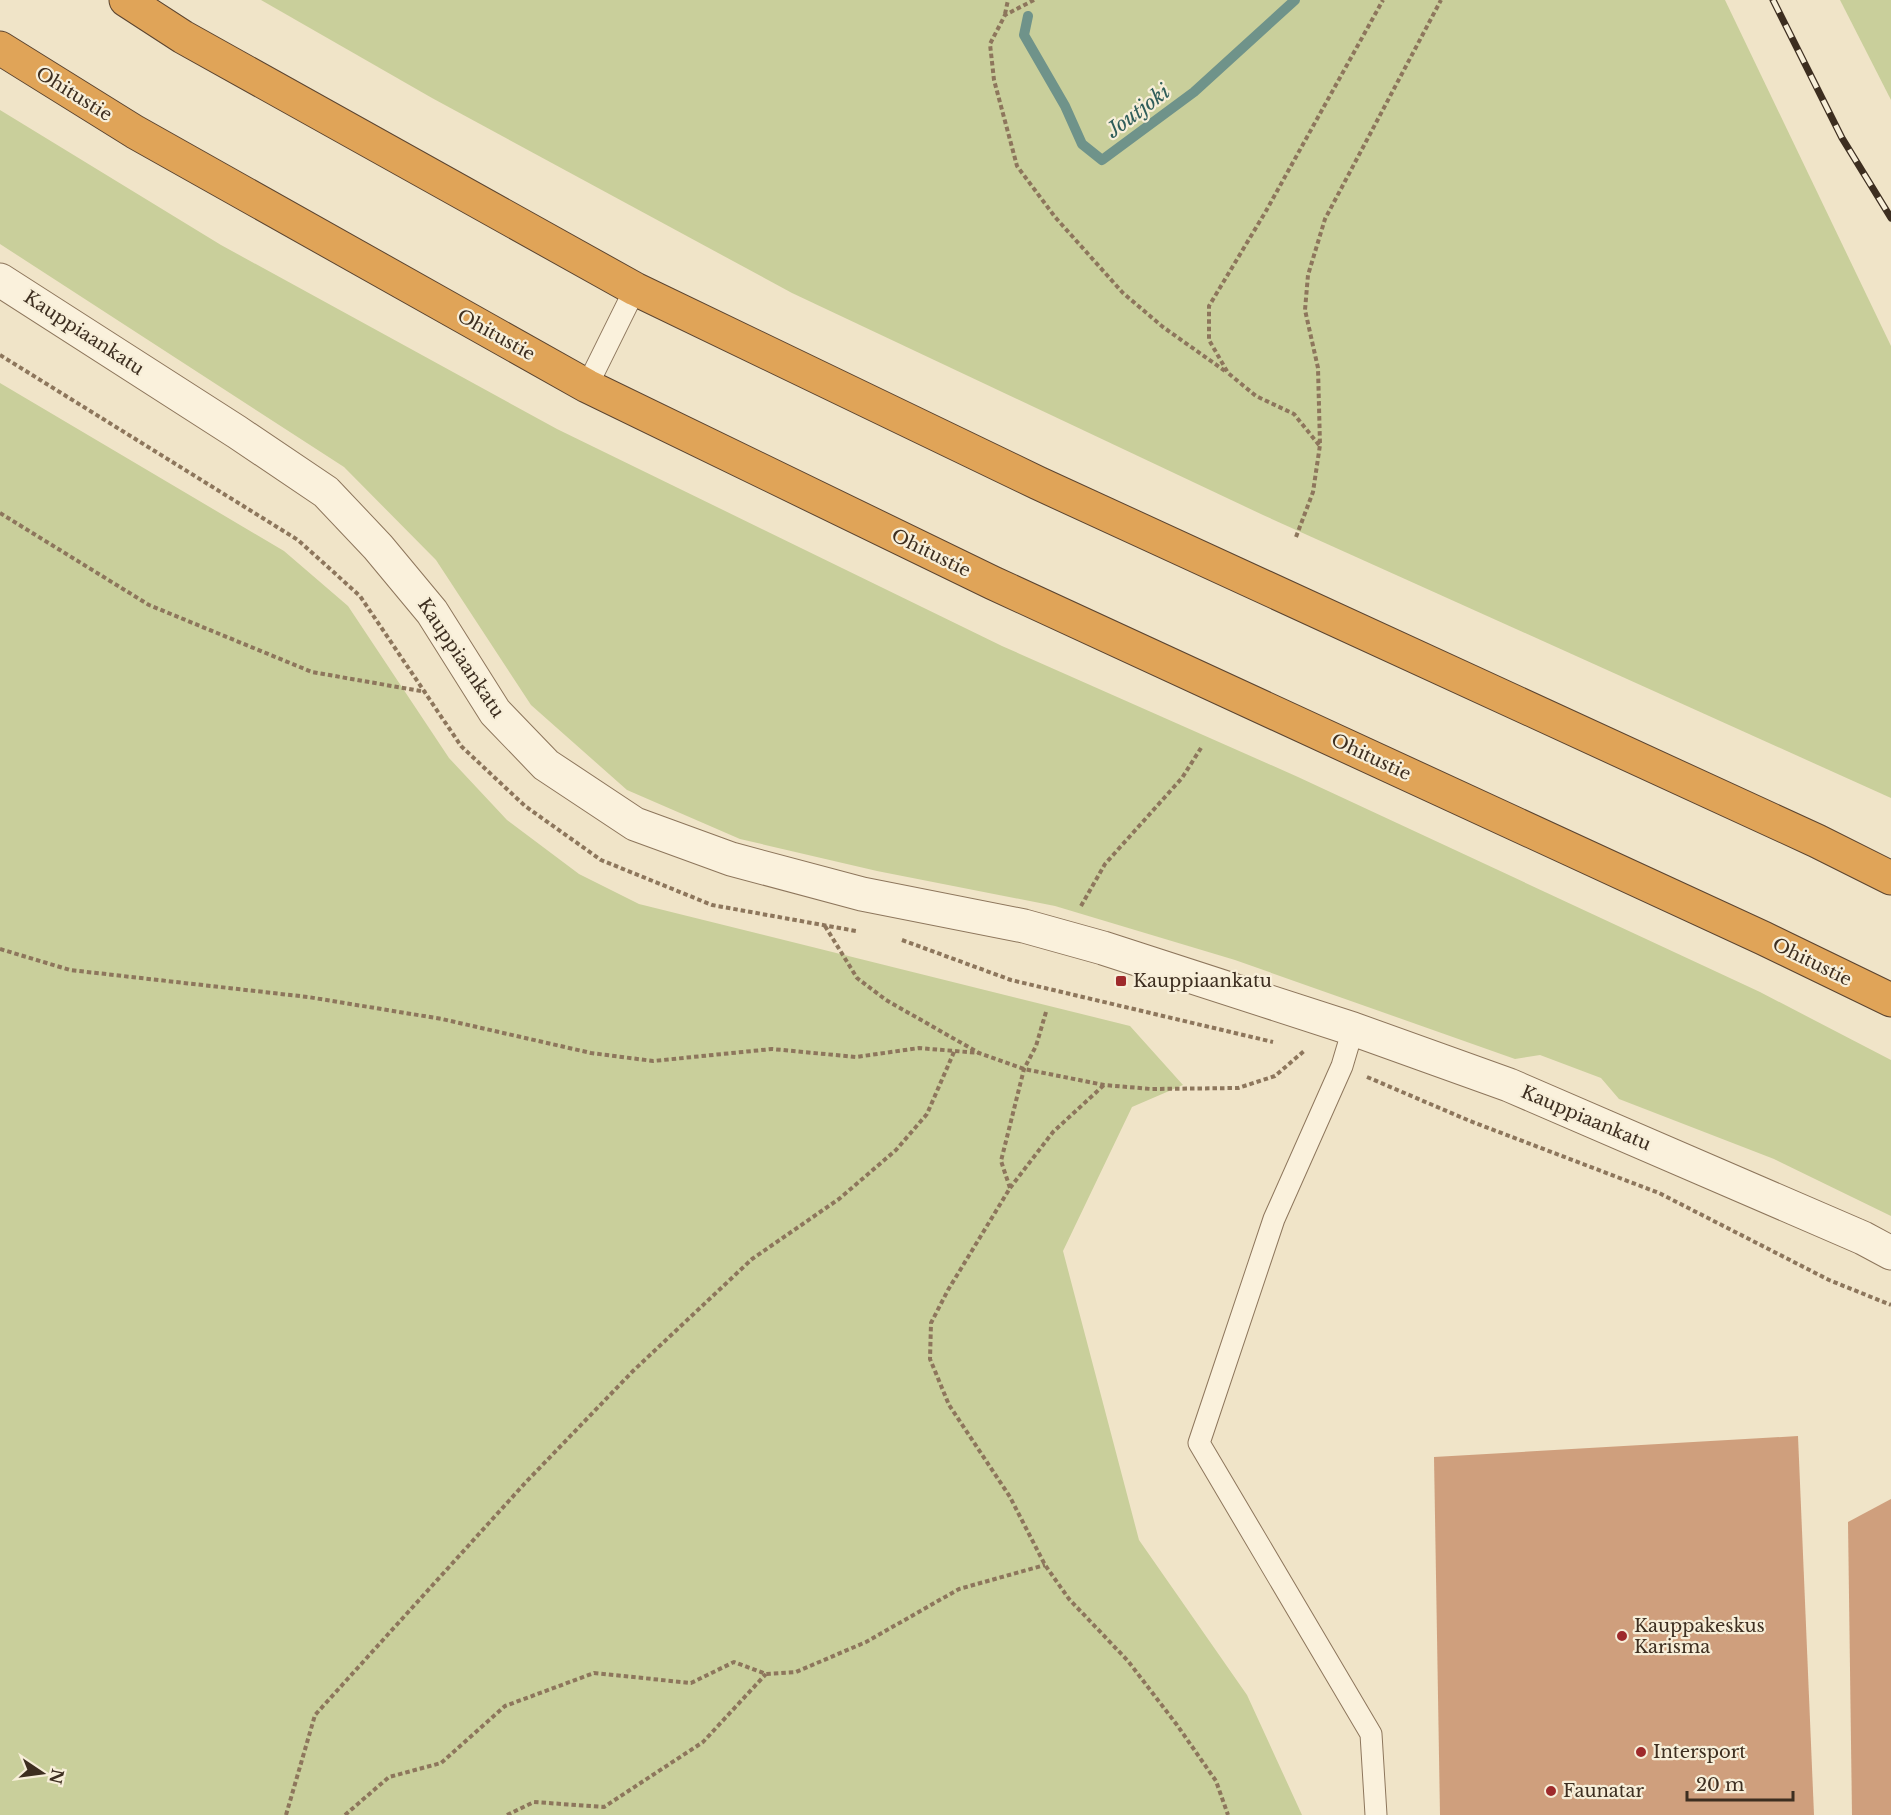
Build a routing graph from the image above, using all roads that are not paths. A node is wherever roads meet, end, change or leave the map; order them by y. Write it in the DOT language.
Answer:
graph roads {
  1 [pos="126,0"];
  2 [pos="0,48"];
  3 [pos="0,280"];
  4 [pos="635,289"];
  5 [pos="587,386"];
  6 [pos="1891,878"];
  7 [pos="1891,1000"];
  8 [pos="1353,1029"];
  9 [pos="1891,1253"];
  10 [pos="1376,1815"];
  1 -- 4 [label="highway"];
  2 -- 5 [label="highway, Ohitustie"];
  3 -- 8 [label="street, Kauppiaankatu"];
  4 -- 5 [label="lane"];
  4 -- 6 [label="highway"];
  5 -- 7 [label="highway, Ohitustie"];
  8 -- 9 [label="street, Kauppiaankatu"];
  8 -- 10 [label="lane"];
}
